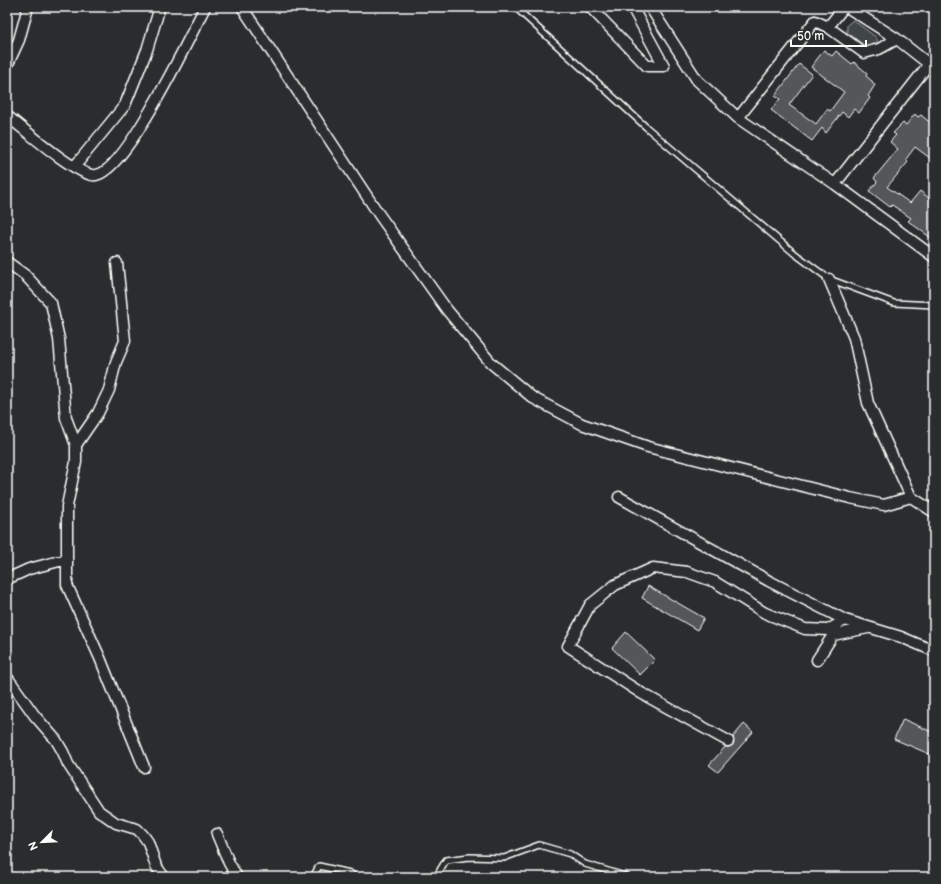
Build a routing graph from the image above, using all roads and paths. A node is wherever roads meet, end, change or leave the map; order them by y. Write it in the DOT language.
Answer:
graph roads {
  1 [pos="28,7"];
  2 [pos="158,7"];
  3 [pos="205,7"];
  4 [pos="242,7"];
  5 [pos="515,7"];
  6 [pos="590,7"];
  7 [pos="632,7"];
  8 [pos="650,7"];
  9 [pos="846,7"];
  10 [pos="828,27"];
  11 [pos="897,39"];
  12 [pos="7,66"];
  13 [pos="931,66"];
  14 [pos="7,116"];
  15 [pos="738,118"];
  16 [pos="75,166"];
  17 [pos="835,184"];
  18 [pos="934,257"];
  19 [pos="7,262"];
  20 [pos="117,263"];
  21 [pos="829,279"];
  22 [pos="934,305"];
  23 [pos="76,445"];
  24 [pos="619,497"];
  25 [pos="911,497"];
  26 [pos="934,512"];
  27 [pos="67,559"];
  28 [pos="7,579"];
  29 [pos="845,620"];
  30 [pos="870,627"];
  31 [pos="934,651"];
  32 [pos="816,660"];
  33 [pos="7,677"];
  34 [pos="728,740"];
  35 [pos="144,767"];
  36 [pos="217,834"];
  37 [pos="164,877"];
  38 [pos="237,877"];
  39 [pos="313,877"];
  40 [pos="355,877"];
  41 [pos="436,877"];
  42 [pos="628,877"];
  1 -- 12 [label="street"];
  2 -- 16 [label="street"];
  3 -- 16 [label="street"];
  4 -- 25 [label="street"];
  5 -- 21 [label="lane"];
  6 -- 7 [label="street"];
  8 -- 15 [label="street"];
  9 -- 10 [label="street"];
  9 -- 11 [label="street"];
  10 -- 11 [label="street"];
  10 -- 15 [label="street"];
  11 -- 13 [label="street"];
  13 -- 17 [label="street"];
  14 -- 16 [label="street"];
  15 -- 17 [label="street"];
  17 -- 18 [label="street"];
  19 -- 23 [label="street"];
  20 -- 23 [label="street"];
  21 -- 22 [label="lane"];
  21 -- 25 [label="street"];
  23 -- 27 [label="street"];
  24 -- 29 [label="street"];
  25 -- 26 [label="street"];
  27 -- 28 [label="street"];
  27 -- 35 [label="street"];
  29 -- 30 [label="street"];
  29 -- 34 [label="street"];
  30 -- 31 [label="street"];
  30 -- 32 [label="street"];
  33 -- 37 [label="street"];
  36 -- 38 [label="street"];
  39 -- 40 [label="lane"];
  41 -- 42 [label="lane"];
}
